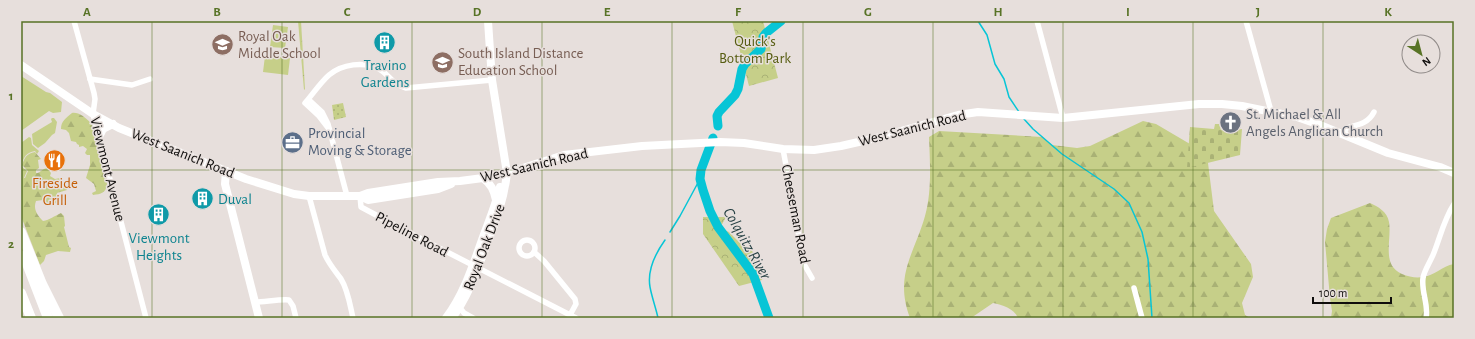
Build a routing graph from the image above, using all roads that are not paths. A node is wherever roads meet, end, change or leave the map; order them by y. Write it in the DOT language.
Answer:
graph roads {
  1 [pos="74,21"];
  2 [pos="488,21"];
  3 [pos="1037,21"];
  4 [pos="1246,21"];
  5 [pos="21,65"];
  6 [pos="90,79"];
  7 [pos="150,79"];
  8 [pos="492,80"];
  9 [pos="1271,111"];
  10 [pos="1374,112"];
  11 [pos="93,114"];
  12 [pos="1063,118"];
  13 [pos="113,124"];
  14 [pos="1344,135"];
  15 [pos="99,137"];
  16 [pos="783,149"];
  17 [pos="226,171"];
  18 [pos="1454,173"];
  19 [pos="504,174"];
  20 [pos="483,178"];
  21 [pos="308,196"];
  22 [pos="347,196"];
  23 [pos="360,196"];
  24 [pos="496,201"];
  25 [pos="1454,204"];
  26 [pos="21,232"];
  27 [pos="21,249"];
  28 [pos="534,252"];
  29 [pos="476,267"];
  30 [pos="812,278"];
  31 [pos="1134,288"];
  32 [pos="21,293"];
  33 [pos="256,302"];
  34 [pos="460,308"];
  35 [pos="570,315"];
  36 [pos="31,318"];
  37 [pos="48,318"];
  38 [pos="59,318"];
  39 [pos="146,318"];
  40 [pos="259,318"];
  41 [pos="296,318"];
  42 [pos="353,318"];
  43 [pos="446,318"];
  44 [pos="452,318"];
  45 [pos="473,318"];
  46 [pos="576,318"];
  47 [pos="1142,318"];
  48 [pos="1426,318"];
  1 -- 6 [label="street, Viewmont Avenue"];
  2 -- 8 [label="main road"];
  3 -- 12 [label="street"];
  4 -- 9 [label="street"];
  5 -- 11 [label="main road, West Saanich Road"];
  6 -- 7 [label="street"];
  6 -- 11 [label="street, Viewmont Avenue"];
  8 -- 19 [label="main road"];
  8 -- 22 [label="street"];
  9 -- 12 [label="main road, West Saanich Road"];
  9 -- 14 [label="main road, West Saanich Road"];
  10 -- 14 [label="street"];
  11 -- 13 [label="main road, West Saanich Road"];
  11 -- 15 [label="street, Viewmont Avenue"];
  12 -- 16 [label="main road, West Saanich Road"];
  13 -- 15 [label="main road"];
  13 -- 17 [label="main road, West Saanich Road"];
  14 -- 18 [label="main road, West Saanich Road"];
  15 -- 39 [label="street, Viewmont Avenue"];
  16 -- 19 [label="main road, West Saanich Road"];
  16 -- 30 [label="street, Cheeseman Road"];
  17 -- 21 [label="main road, West Saanich Road"];
  17 -- 33 [label="main road"];
  19 -- 20 [label="main road, West Saanich Road"];
  19 -- 24 [label="main road, Royal Oak Drive"];
  19 -- 29 [label="main road, Royal Oak Drive"];
  20 -- 23 [label="main road, West Saanich Road"];
  20 -- 24 [label="main road"];
  21 -- 22 [label="main road, West Saanich Road"];
  21 -- 42 [label="street"];
  22 -- 23 [label="main road, West Saanich Road"];
  23 -- 29 [label="street, Pipeline Road"];
  24 -- 29 [label="main road, Royal Oak Drive"];
  25 -- 48 [label="street"];
  26 -- 38 [label="highway"];
  27 -- 37 [label="highway"];
  28 -- 35 [label="street"];
  29 -- 34 [label="main road, Royal Oak Drive"];
  29 -- 35 [label="street"];
  29 -- 43 [label="main road, Royal Oak Drive"];
  31 -- 47 [label="street"];
  32 -- 36 [label="highway"];
  33 -- 40 [label="main road"];
  33 -- 41 [label="street"];
  34 -- 44 [label="main road, Royal Oak Drive"];
  34 -- 45 [label="street"];
  35 -- 46 [label="street"];
}
